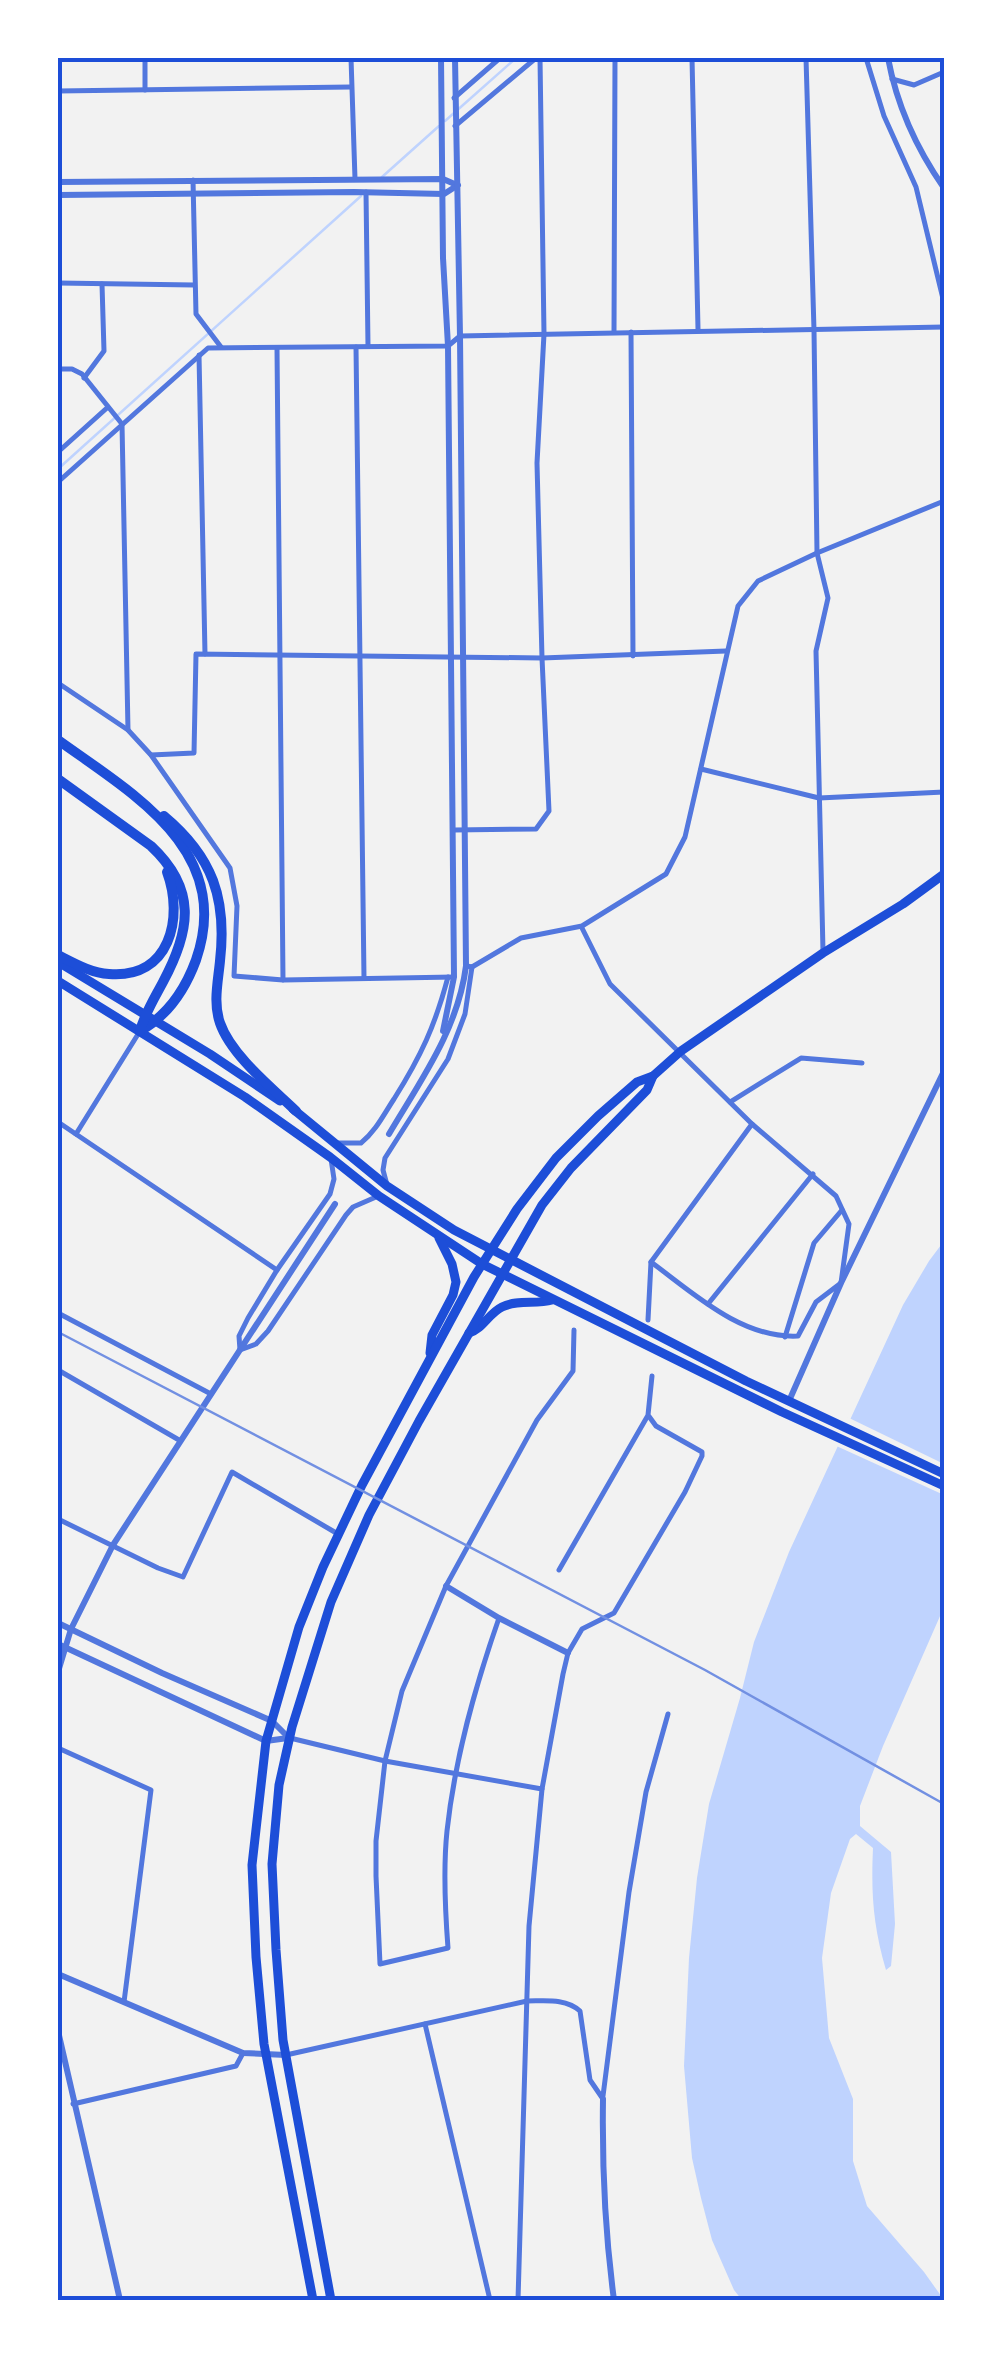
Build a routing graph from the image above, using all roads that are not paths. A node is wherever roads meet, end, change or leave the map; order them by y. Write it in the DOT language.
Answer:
graph roads {
  1 [pos="145,58"];
  2 [pos="351,58"];
  3 [pos="441,58"];
  4 [pos="455,58"];
  5 [pos="500,58"];
  6 [pos="538,58"];
  7 [pos="616,58"];
  8 [pos="692,58"];
  9 [pos="806,58"];
  10 [pos="866,58"];
  11 [pos="888,58"];
  12 [pos="944,72"];
  13 [pos="892,79"];
  14 [pos="352,87"];
  15 [pos="144,90"];
  16 [pos="58,91"];
  17 [pos="454,98"];
  18 [pos="455,126"];
  19 [pos="355,179"];
  20 [pos="443,179"];
  21 [pos="193,180"];
  22 [pos="58,182"];
  23 [pos="458,185"];
  24 [pos="944,188"];
  25 [pos="193,193"];
  26 [pos="58,194"];
  27 [pos="444,194"];
  28 [pos="366,195"];
  29 [pos="58,283"];
  30 [pos="102,284"];
  31 [pos="194,286"];
  32 [pos="944,303"];
  33 [pos="944,326"];
  34 [pos="698,330"];
  35 [pos="814,330"];
  36 [pos="614,332"];
  37 [pos="631,332"];
  38 [pos="544,334"];
  39 [pos="460,336"];
  40 [pos="222,346"];
  41 [pos="368,346"];
  42 [pos="448,346"];
  43 [pos="356,347"];
  44 [pos="277,348"];
  45 [pos="199,355"];
  46 [pos="58,369"];
  47 [pos="84,378"];
  48 [pos="110,410"];
  49 [pos="120,422"];
  50 [pos="58,452"];
  51 [pos="58,482"];
  52 [pos="944,501"];
  53 [pos="817,553"];
  54 [pos="726,651"];
  55 [pos="205,654"];
  56 [pos="279,655"];
  57 [pos="360,655"];
  58 [pos="450,655"];
  59 [pos="463,656"];
  60 [pos="633,656"];
  61 [pos="542,658"];
  62 [pos="58,683"];
  63 [pos="128,730"];
  64 [pos="58,740"];
  65 [pos="151,755"];
  66 [pos="701,769"];
  67 [pos="58,779"];
  68 [pos="944,792"];
  69 [pos="819,798"];
  70 [pos="144,800"];
  71 [pos="465,829"];
  72 [pos="454,830"];
  73 [pos="151,846"];
  74 [pos="944,874"];
  75 [pos="582,926"];
  76 [pos="822,953"];
  77 [pos="58,958"];
  78 [pos="469,966"];
  79 [pos="451,977"];
  80 [pos="364,978"];
  81 [pos="283,980"];
  82 [pos="58,981"];
  83 [pos="144,1014"];
  84 [pos="156,1022"];
  85 [pos="140,1032"];
  86 [pos="681,1052"];
  87 [pos="436,1056"];
  88 [pos="862,1064"];
  89 [pos="944,1072"];
  90 [pos="653,1076"];
  91 [pos="730,1102"];
  92 [pos="296,1112"];
  93 [pos="58,1122"];
  94 [pos="752,1124"];
  95 [pos="76,1134"];
  96 [pos="389,1134"];
  97 [pos="335,1143"];
  98 [pos="330,1157"];
  99 [pos="813,1174"];
  100 [pos="388,1186"];
  101 [pos="379,1196"];
  102 [pos="334,1204"];
  103 [pos="842,1210"];
  104 [pos="439,1238"];
  105 [pos="490,1250"];
  106 [pos="510,1260"];
  107 [pos="651,1262"];
  108 [pos="482,1264"];
  109 [pos="277,1270"];
  110 [pos="502,1275"];
  111 [pos="841,1283"];
  112 [pos="552,1300"];
  113 [pos="708,1304"];
  114 [pos="58,1313"];
  115 [pos="648,1320"];
  116 [pos="574,1330"];
  117 [pos="469,1333"];
  118 [pos="786,1337"];
  119 [pos="240,1350"];
  120 [pos="429,1360"];
  121 [pos="58,1370"];
  122 [pos="652,1376"];
  123 [pos="211,1394"];
  124 [pos="789,1401"];
  125 [pos="648,1415"];
  126 [pos="179,1440"];
  127 [pos="944,1474"];
  128 [pos="944,1486"];
  129 [pos="58,1519"];
  130 [pos="338,1534"];
  131 [pos="113,1545"];
  132 [pos="559,1570"];
  133 [pos="446,1586"];
  134 [pos="499,1618"];
  135 [pos="58,1623"];
  136 [pos="70,1629"];
  137 [pos="60,1646"];
  138 [pos="568,1653"];
  139 [pos="58,1672"];
  140 [pos="668,1714"];
  141 [pos="272,1721"];
  142 [pos="289,1738"];
  143 [pos="266,1741"];
  144 [pos="58,1748"];
  145 [pos="384,1761"];
  146 [pos="456,1774"];
  147 [pos="542,1788"];
  148 [pos="58,1974"];
  149 [pos="527,2001"];
  150 [pos="124,2002"];
  151 [pos="425,2024"];
  152 [pos="58,2032"];
  153 [pos="243,2053"];
  154 [pos="286,2055"];
  155 [pos="266,2056"];
  156 [pos="602,2099"];
  157 [pos="74,2104"];
  158 [pos="120,2300"];
  159 [pos="313,2300"];
  160 [pos="331,2300"];
  161 [pos="490,2300"];
  162 [pos="518,2300"];
  163 [pos="614,2300"];
  1 -- 15 [label="street"];
  2 -- 14 [label="street"];
  3 -- 20 [label="street"];
  4 -- 17 [label="street"];
  5 -- 17 [label="street"];
  6 -- 18 [label="street"];
  6 -- 38 [label="street"];
  7 -- 36 [label="street"];
  8 -- 34 [label="street"];
  9 -- 35 [label="street"];
  10 -- 32 [label="street"];
  11 -- 13 [label="street"];
  12 -- 13 [label="street"];
  13 -- 24 [label="street"];
  14 -- 15 [label="street"];
  14 -- 19 [label="street"];
  15 -- 16 [label="street"];
  17 -- 18 [label="street"];
  18 -- 23 [label="street"];
  19 -- 20 [label="street"];
  19 -- 21 [label="street"];
  20 -- 23 [label="street"];
  20 -- 27 [label="street"];
  21 -- 22 [label="street"];
  21 -- 25 [label="street"];
  23 -- 27 [label="street"];
  23 -- 39 [label="street"];
  25 -- 26 [label="street"];
  25 -- 28 [label="street"];
  25 -- 31 [label="street"];
  27 -- 28 [label="street"];
  27 -- 42 [label="street"];
  28 -- 41 [label="street"];
  29 -- 30 [label="street"];
  30 -- 31 [label="street"];
  30 -- 47 [label="street"];
  31 -- 40 [label="street"];
  33 -- 35 [label="street"];
  34 -- 35 [label="street"];
  34 -- 37 [label="street"];
  35 -- 53 [label="street"];
  36 -- 37 [label="street"];
  36 -- 38 [label="street"];
  37 -- 60 [label="street"];
  38 -- 39 [label="street"];
  38 -- 61 [label="street"];
  39 -- 42 [label="street"];
  39 -- 59 [label="street"];
  40 -- 44 [label="street"];
  40 -- 45 [label="street"];
  41 -- 42 [label="street"];
  41 -- 43 [label="street"];
  42 -- 58 [label="street"];
  43 -- 44 [label="street"];
  43 -- 57 [label="street"];
  44 -- 56 [label="street"];
  45 -- 49 [label="street"];
  45 -- 55 [label="street"];
  46 -- 47 [label="street"];
  47 -- 48 [label="street"];
  48 -- 49 [label="street"];
  48 -- 50 [label="street"];
  49 -- 51 [label="street"];
  49 -- 63 [label="street"];
  52 -- 53 [label="street"];
  53 -- 54 [label="street"];
  53 -- 69 [label="street"];
  54 -- 60 [label="street"];
  54 -- 66 [label="street"];
  55 -- 56 [label="street"];
  55 -- 65 [label="street"];
  56 -- 57 [label="street"];
  56 -- 81 [label="street"];
  57 -- 58 [label="street"];
  57 -- 80 [label="street"];
  58 -- 59 [label="street"];
  58 -- 72 [label="street"];
  59 -- 61 [label="street"];
  59 -- 71 [label="street"];
  60 -- 61 [label="street"];
  61 -- 71 [label="street"];
  62 -- 63 [label="street"];
  63 -- 65 [label="street"];
  64 -- 70 [label="highway"];
  65 -- 81 [label="street"];
  66 -- 69 [label="street"];
  66 -- 75 [label="street"];
  67 -- 73 [label="highway"];
  68 -- 69 [label="street"];
  69 -- 76 [label="street"];
  70 -- 84 [label="highway"];
  70 -- 92 [label="highway"];
  71 -- 72 [label="street"];
  71 -- 78 [label="street"];
  72 -- 79 [label="street"];
  73 -- 77 [label="highway"];
  73 -- 83 [label="highway"];
  74 -- 76 [label="highway"];
  75 -- 78 [label="street"];
  75 -- 86 [label="street"];
  76 -- 86 [label="highway"];
  77 -- 83 [label="highway"];
  78 -- 87 [label="street"];
  78 -- 100 [label="street"];
  79 -- 80 [label="street"];
  79 -- 87 [label="street"];
  79 -- 97 [label="street"];
  80 -- 81 [label="street"];
  82 -- 85 [label="highway"];
  83 -- 84 [label="highway"];
  83 -- 85 [label="highway"];
  84 -- 85 [label="highway"];
  84 -- 92 [label="highway"];
  85 -- 95 [label="street"];
  85 -- 98 [label="highway"];
  86 -- 90 [label="highway"];
  86 -- 91 [label="street"];
  87 -- 96 [label="street"];
  88 -- 91 [label="street"];
  89 -- 111 [label="street"];
  90 -- 105 [label="highway"];
  90 -- 106 [label="highway"];
  91 -- 94 [label="street"];
  92 -- 97 [label="highway"];
  93 -- 95 [label="street"];
  94 -- 99 [label="street"];
  94 -- 107 [label="street"];
  95 -- 109 [label="street"];
  97 -- 100 [label="highway"];
  98 -- 101 [label="highway"];
  98 -- 109 [label="street"];
  99 -- 103 [label="street"];
  99 -- 113 [label="street"];
  100 -- 105 [label="highway"];
  101 -- 104 [label="highway"];
  101 -- 119 [label="street"];
  102 -- 119 [label="street"];
  103 -- 111 [label="street"];
  103 -- 118 [label="street"];
  104 -- 108 [label="highway"];
  104 -- 120 [label="highway"];
  105 -- 106 [label="highway"];
  105 -- 108 [label="highway"];
  106 -- 110 [label="highway"];
  106 -- 124 [label="highway"];
  107 -- 113 [label="street"];
  107 -- 115 [label="street"];
  108 -- 110 [label="highway"];
  108 -- 120 [label="highway"];
  109 -- 119 [label="street"];
  110 -- 112 [label="highway"];
  110 -- 117 [label="highway"];
  111 -- 118 [label="street"];
  111 -- 124 [label="street"];
  112 -- 117 [label="highway"];
  112 -- 128 [label="highway"];
  113 -- 118 [label="street"];
  114 -- 123 [label="street"];
  116 -- 133 [label="street"];
  117 -- 142 [label="highway"];
  119 -- 123 [label="street"];
  120 -- 130 [label="highway"];
  121 -- 126 [label="street"];
  122 -- 125 [label="street"];
  123 -- 126 [label="street"];
  124 -- 127 [label="highway"];
  125 -- 132 [label="street"];
  125 -- 138 [label="street"];
  126 -- 131 [label="street"];
  129 -- 131 [label="street"];
  130 -- 131 [label="street"];
  130 -- 141 [label="highway"];
  131 -- 136 [label="street"];
  133 -- 134 [label="street"];
  133 -- 145 [label="street"];
  134 -- 138 [label="street"];
  134 -- 146 [label="street"];
  135 -- 136 [label="street"];
  136 -- 137 [label="street"];
  136 -- 141 [label="street"];
  137 -- 139 [label="street"];
  137 -- 143 [label="street"];
  138 -- 147 [label="street"];
  140 -- 156 [label="street"];
  141 -- 142 [label="street"];
  141 -- 143 [label="highway"];
  142 -- 143 [label="street"];
  142 -- 145 [label="street"];
  142 -- 154 [label="highway"];
  143 -- 155 [label="highway"];
  144 -- 150 [label="street"];
  145 -- 146 [label="street"];
  145 -- 146 [label="street"];
  146 -- 147 [label="street"];
  147 -- 149 [label="street"];
  148 -- 150 [label="street"];
  149 -- 151 [label="street"];
  149 -- 156 [label="street"];
  149 -- 162 [label="street"];
  150 -- 153 [label="street"];
  151 -- 154 [label="street"];
  151 -- 161 [label="street"];
  152 -- 157 [label="street"];
  153 -- 155 [label="street"];
  153 -- 157 [label="street"];
  154 -- 155 [label="street"];
  154 -- 160 [label="highway"];
  155 -- 159 [label="highway"];
  156 -- 163 [label="street"];
  157 -- 158 [label="street"];
}
